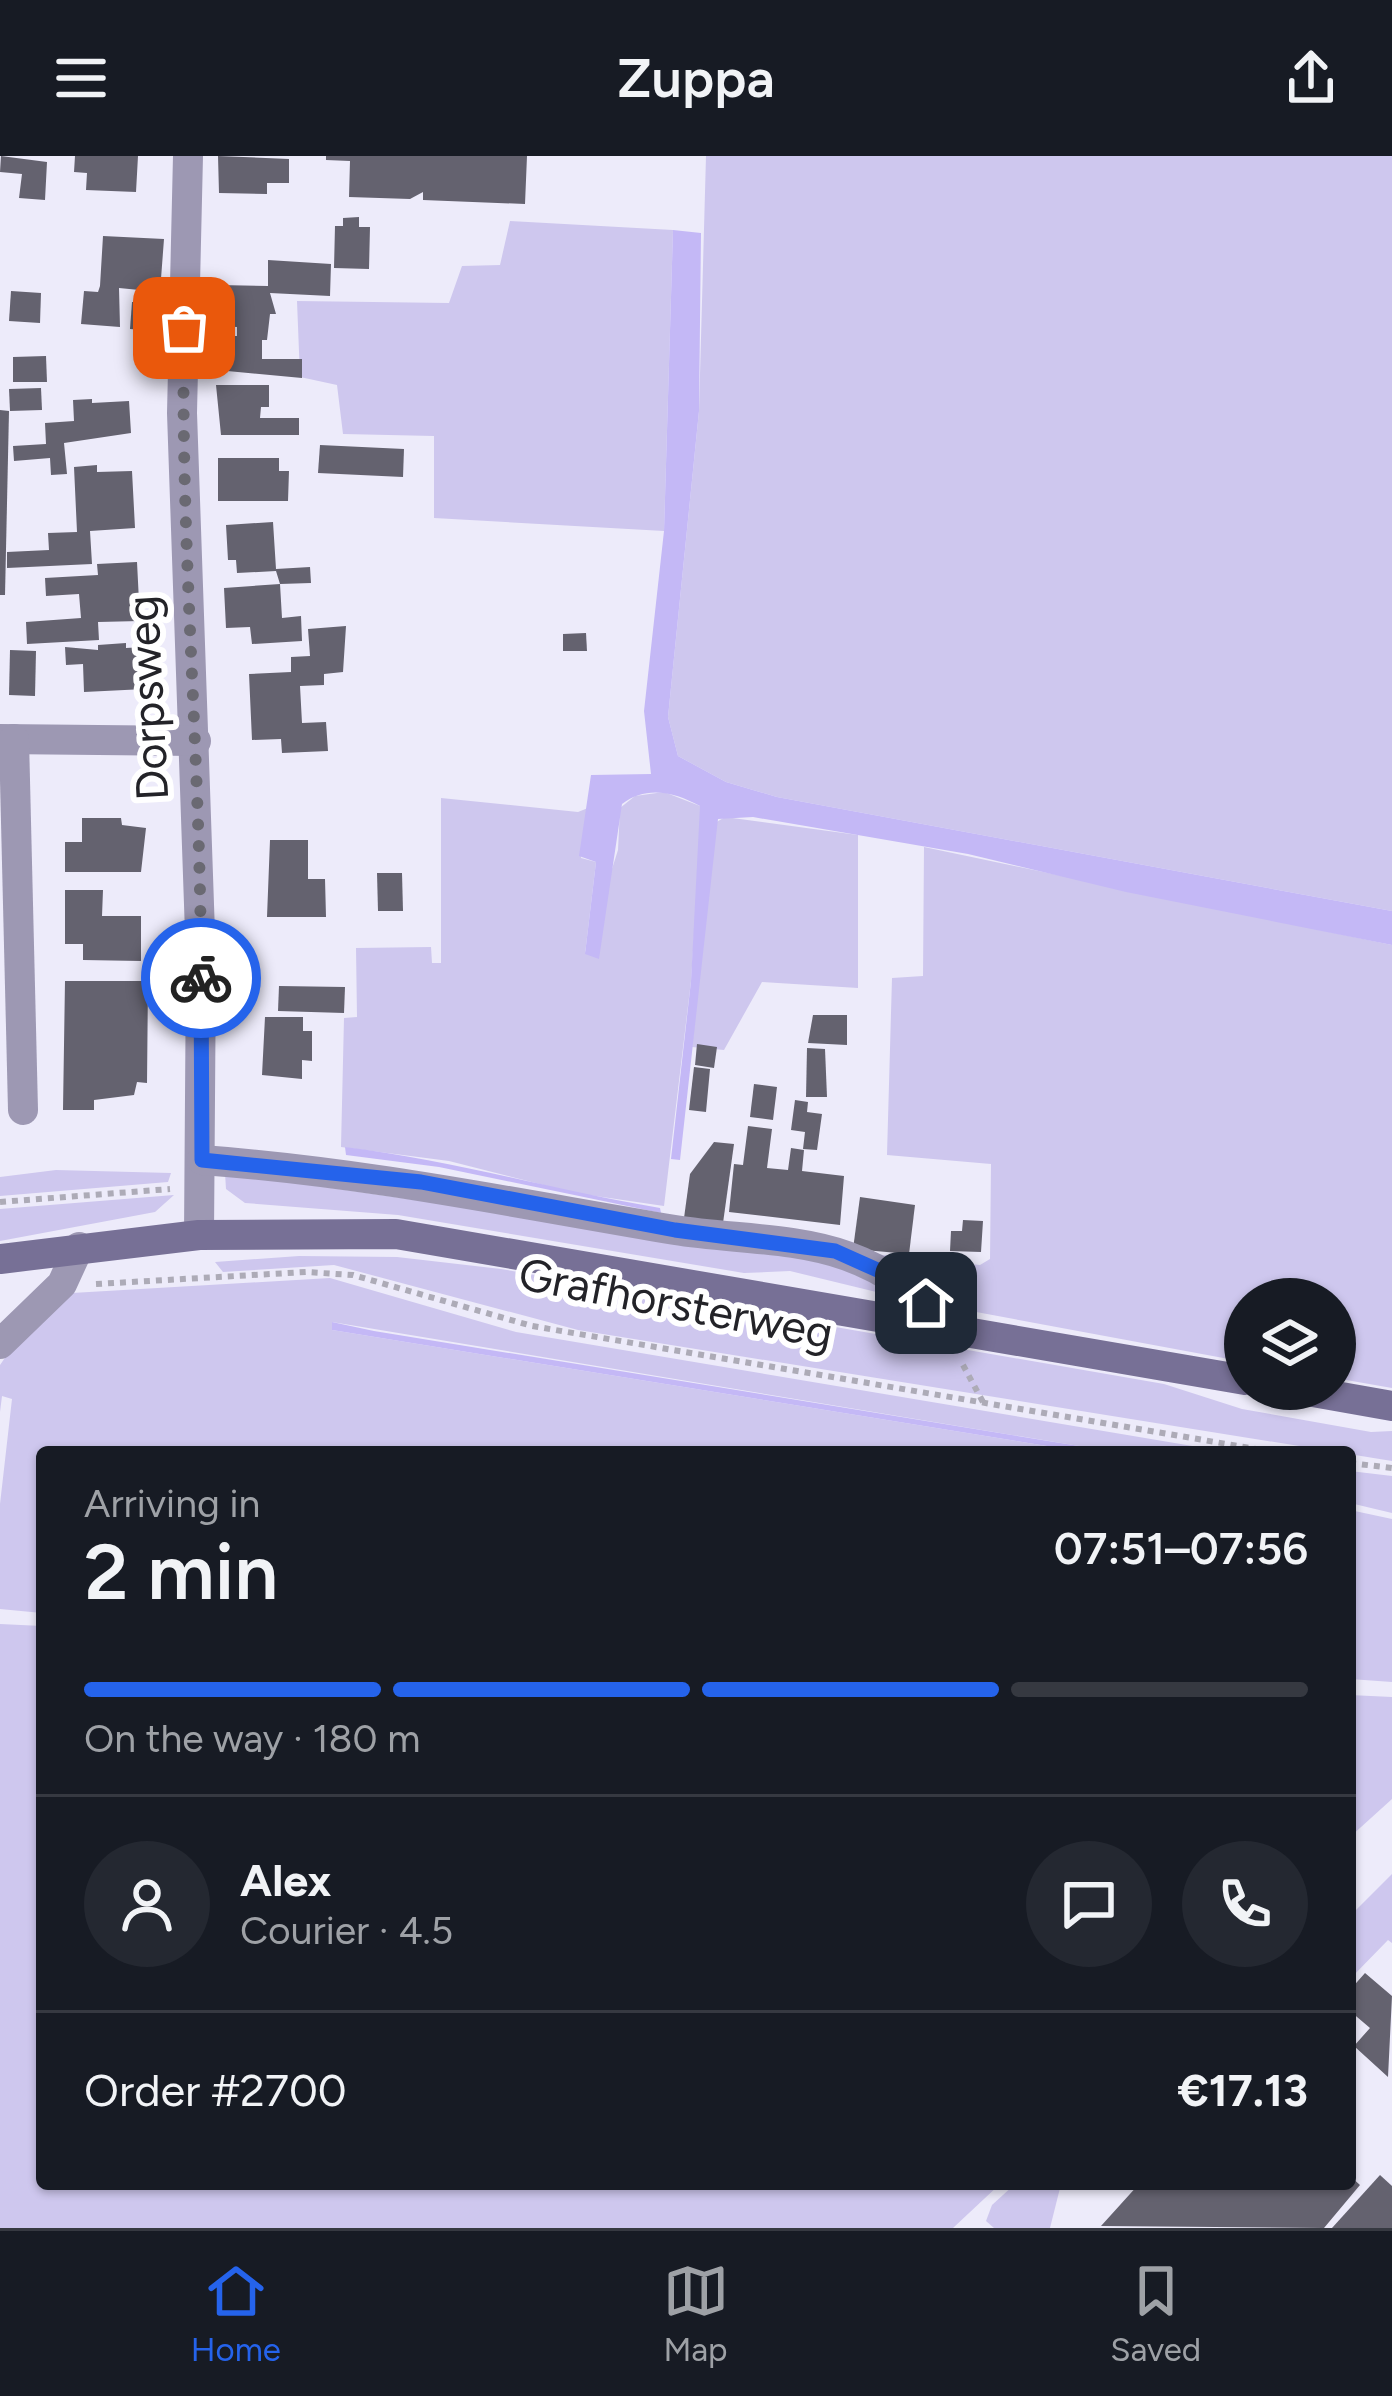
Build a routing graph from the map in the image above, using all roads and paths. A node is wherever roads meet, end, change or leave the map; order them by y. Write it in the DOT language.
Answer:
graph roads {
  1 [pos="188,156"];
  2 [pos="7,739"];
  3 [pos="196,741"];
  4 [pos="23,1110"];
  5 [pos="202,1174"];
  6 [pos="0,1202"];
  7 [pos="200,1235"];
  8 [pos="79,1247"];
  9 [pos="0,1259"];
  10 [pos="62,1284"];
  11 [pos="941,1326"];
  12 [pos="0,1344"];
  13 [pos="1224,1376"];
  14 [pos="1356,1400"];
  15 [pos="1392,1406"];
  16 [pos="1239,1446"];
  17 [pos="1356,1464"];
  18 [pos="1392,1468"];
  1 -- 3 [label="street, Dorpsweg"];
  2 -- 3 [label="street"];
  2 -- 4 [label="street"];
  3 -- 5 [label="street, Dorpsweg"];
  5 -- 6 [label="path"];
  5 -- 7 [label="street, Dorpsweg"];
  5 -- 11 [label="street, Grafhorsterweg"];
  7 -- 8 [label="main road, Grafhorsterweg"];
  7 -- 11 [label="main road, Grafhorsterweg"];
  8 -- 9 [label="main road, Grafhorsterweg"];
  8 -- 10 [label="street"];
  10 -- 12 [label="street"];
  10 -- 16 [label="path, Grafhorsterweg"];
  11 -- 13 [label="main road, Grafhorsterweg"];
  14 -- 15 [label="main road"];
  17 -- 18 [label="path"];
}
